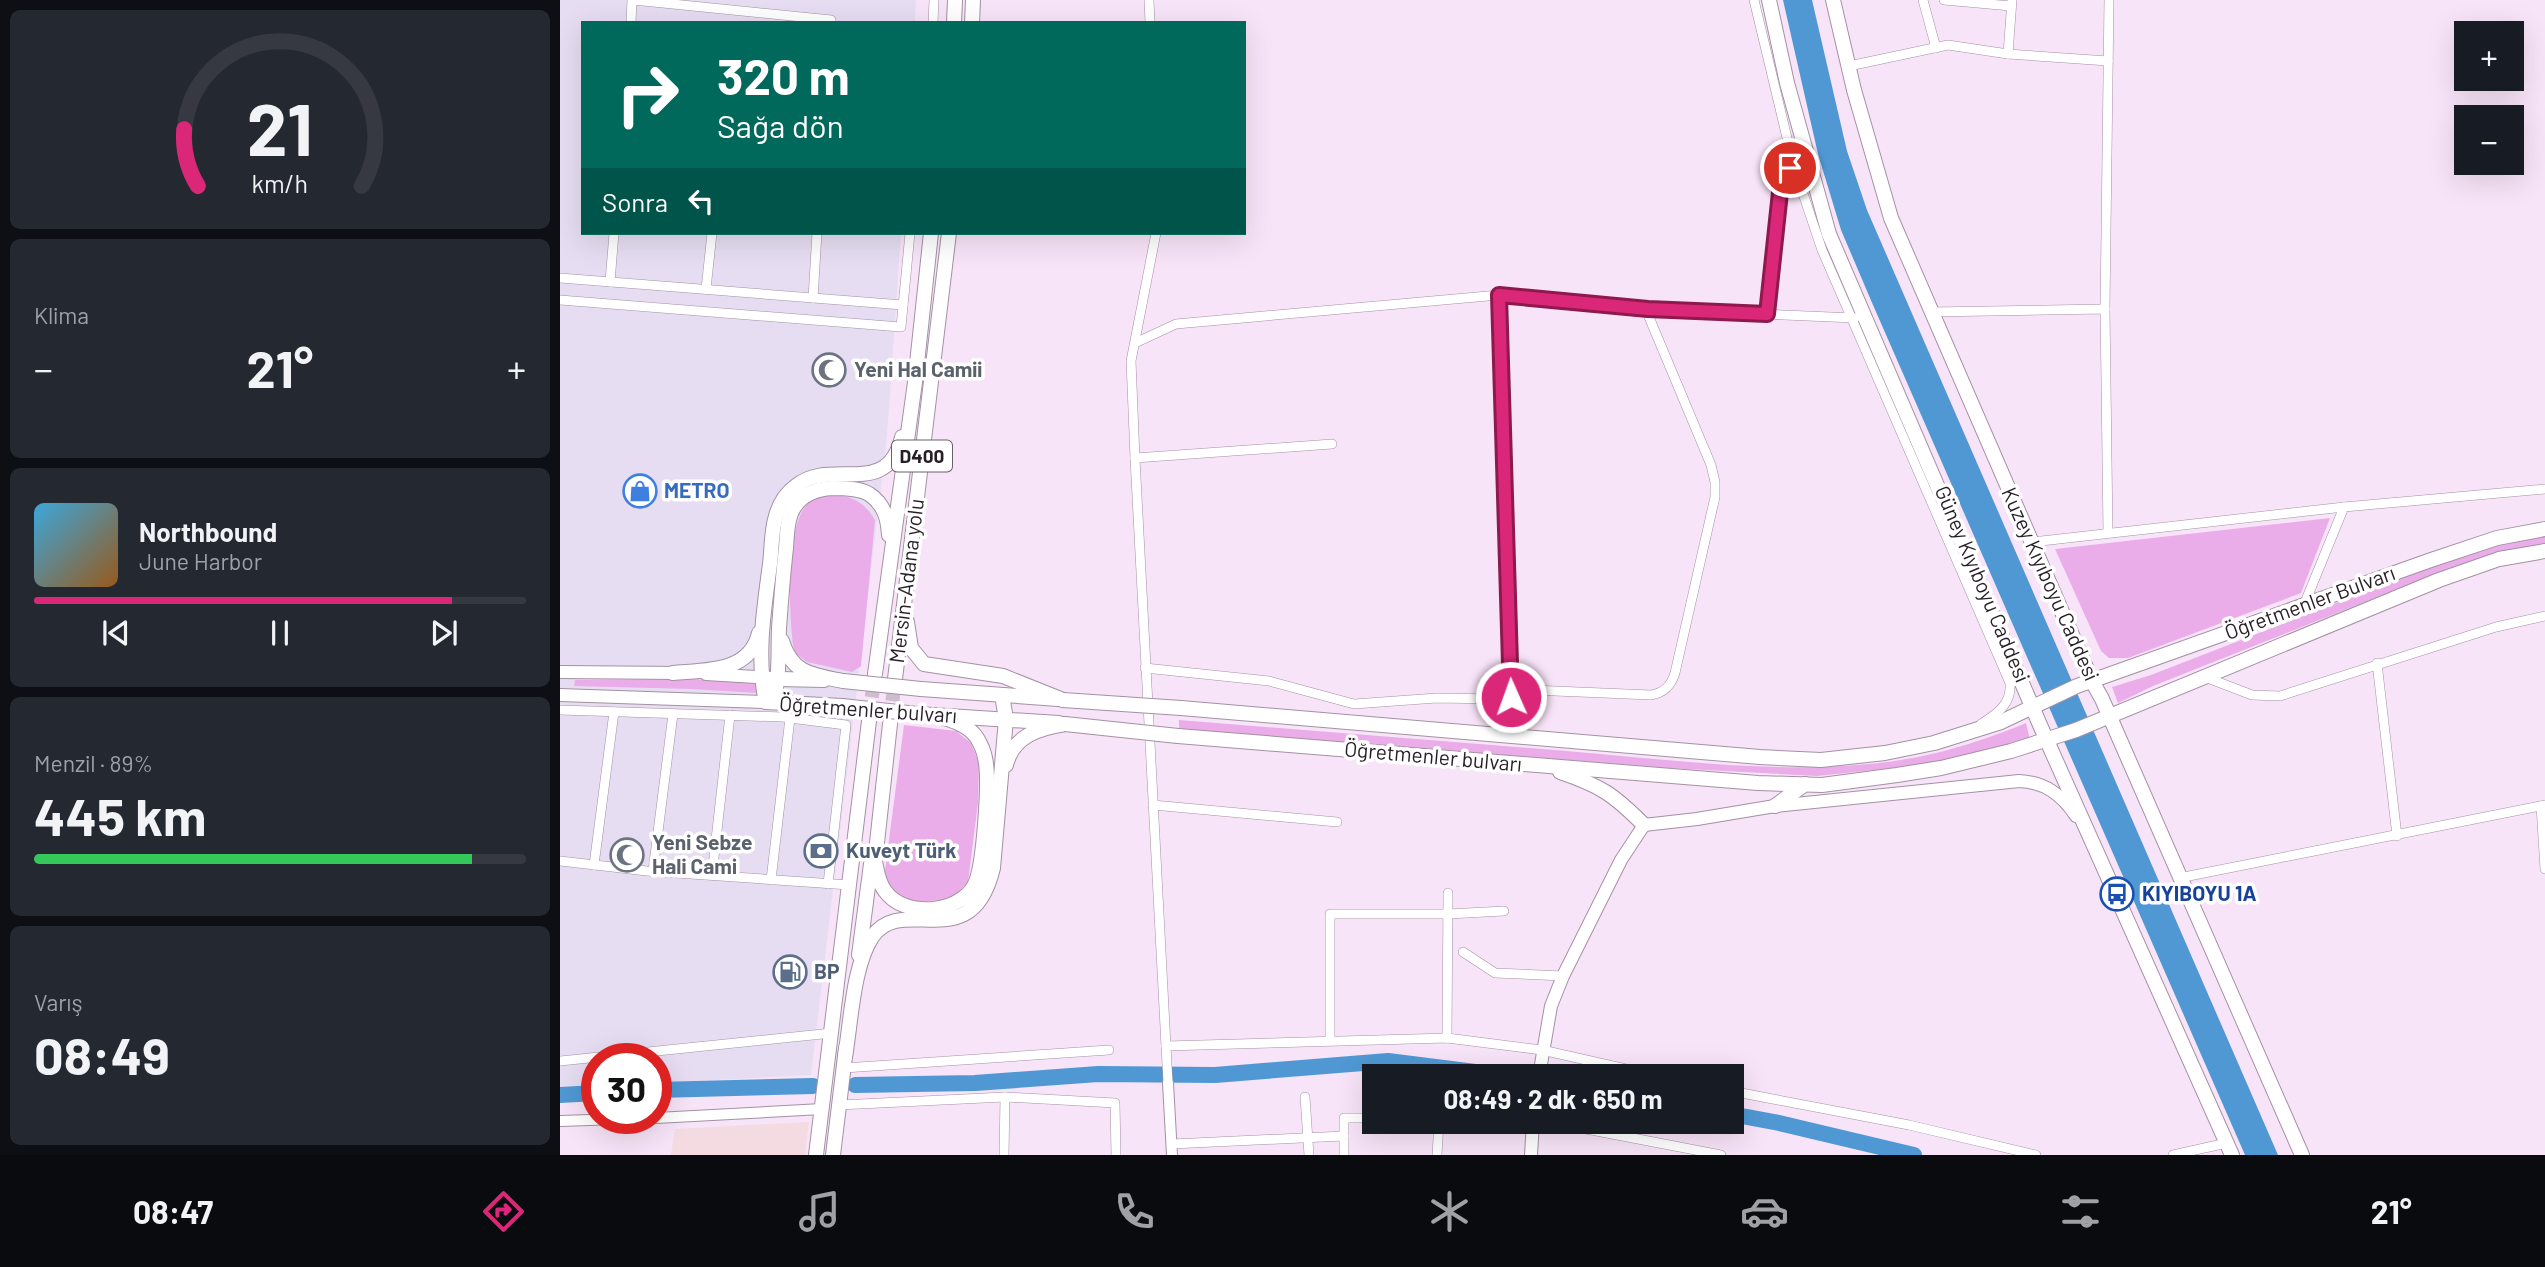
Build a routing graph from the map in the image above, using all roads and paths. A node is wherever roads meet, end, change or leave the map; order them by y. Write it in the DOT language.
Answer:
graph roads {
  1 [pos="633,0"];
  2 [pos="934,0"];
  3 [pos="955,0"];
  4 [pos="973,0"];
  5 [pos="1149,0"];
  6 [pos="1754,0"];
  7 [pos="1769,0"];
  8 [pos="1833,0"];
  9 [pos="1923,0"];
  10 [pos="1944,0"];
  11 [pos="2109,0"];
  12 [pos="1969,1"];
  13 [pos="2012,3"];
  14 [pos="736,10"];
  15 [pos="631,21"];
  16 [pos="734,21"];
  17 [pos="831,21"];
  18 [pos="933,21"];
  19 [pos="954,21"];
  20 [pos="972,21"];
  21 [pos="1150,21"];
  22 [pos="1936,47"];
  23 [pos="2008,54"];
  24 [pos="2108,61"];
  25 [pos="1849,66"];
  26 [pos="1794,167"];
  27 [pos="614,235"];
  28 [pos="712,235"];
  29 [pos="817,235"];
  30 [pos="910,235"];
  31 [pos="931,235"];
  32 [pos="949,235"];
  33 [pos="1156,235"];
  34 [pos="560,278"];
  35 [pos="610,282"];
  36 [pos="706,289"];
  37 [pos="1499,295"];
  38 [pos="813,298"];
  39 [pos="560,300"];
  40 [pos="903,305"];
  41 [pos="1648,309"];
  42 [pos="2105,309"];
  43 [pos="1931,312"];
  44 [pos="1767,314"];
  45 [pos="1851,318"];
  46 [pos="1867,319"];
  47 [pos="1135,343"];
  48 [pos="915,382"];
  49 [pos="1332,444"];
  50 [pos="1135,458"];
  51 [pos="2545,489"];
  52 [pos="2344,508"];
  53 [pos="2545,529"];
  54 [pos="2108,533"];
  55 [pos="2032,542"];
  56 [pos="2545,551"];
  57 [pos="908,572"];
  58 [pos="2304,605"];
  59 [pos="765,608"];
  60 [pos="2545,617"];
  61 [pos="883,620"];
  62 [pos="779,630"];
  63 [pos="2378,663"];
  64 [pos="1145,668"];
  65 [pos="560,672"];
  66 [pos="673,673"];
  67 [pos="875,674"];
  68 [pos="760,676"];
  69 [pos="2204,676"];
  70 [pos="779,678"];
  71 [pos="895,679"];
  72 [pos="843,681"];
  73 [pos="2092,681"];
  74 [pos="2077,686"];
  75 [pos="560,695"];
  76 [pos="1002,695"];
  77 [pos="1511,697"];
  78 [pos="1063,699"];
  79 [pos="769,702"];
  80 [pos="1354,704"];
  81 [pos="2038,704"];
  82 [pos="560,710"];
  83 [pos="614,712"];
  84 [pos="673,714"];
  85 [pos="730,715"];
  86 [pos="935,715"];
  87 [pos="2107,715"];
  88 [pos="790,718"];
  89 [pos="1006,719"];
  90 [pos="869,721"];
  91 [pos="1352,722"];
  92 [pos="2093,722"];
  93 [pos="1065,724"];
  94 [pos="1968,732"];
  95 [pos="2052,738"];
  96 [pos="1539,765"];
  97 [pos="1805,784"];
  98 [pos="1000,790"];
  99 [pos="1153,805"];
  100 [pos="1775,806"];
  101 [pos="2543,806"];
  102 [pos="1337,821"];
  103 [pos="1644,824"];
  104 [pos="2397,836"];
  105 [pos="2094,842"];
  106 [pos="560,861"];
  107 [pos="594,865"];
  108 [pos="2545,869"];
  109 [pos="653,871"];
  110 [pos="712,876"];
  111 [pos="2179,878"];
  112 [pos="771,880"];
  113 [pos="828,884"];
  114 [pos="849,885"];
  115 [pos="1448,894"];
  116 [pos="1504,911"];
  117 [pos="1448,914"];
  118 [pos="1463,952"];
  119 [pos="1563,976"];
  120 [pos="832,1033"];
  121 [pos="1447,1038"];
  122 [pos="1330,1040"];
  123 [pos="1166,1046"];
  124 [pos="1109,1050"];
  125 [pos="1541,1056"];
  126 [pos="560,1061"];
  127 [pos="845,1062"];
  128 [pos="1540,1064"];
  129 [pos="1587,1064"];
  130 [pos="1168,1083"];
  131 [pos="1744,1093"];
  132 [pos="1005,1097"];
  133 [pos="1306,1097"];
  134 [pos="839,1105"];
  135 [pos="822,1109"];
  136 [pos="672,1117"];
  137 [pos="1362,1118"];
  138 [pos="581,1120"];
  139 [pos="560,1121"];
  140 [pos="1438,1134"];
  141 [pos="1532,1134"];
  142 [pos="1611,1134"];
  143 [pos="1344,1136"];
  144 [pos="1308,1138"];
  145 [pos="2229,1149"];
  146 [pos="1172,1150"];
  147 [pos="1711,1154"];
  148 [pos="816,1155"];
  149 [pos="833,1155"];
  150 [pos="1004,1155"];
  151 [pos="1116,1155"];
  152 [pos="1309,1155"];
  153 [pos="1344,1155"];
  154 [pos="1437,1155"];
  155 [pos="1531,1155"];
  156 [pos="1721,1155"];
  157 [pos="2036,1155"];
  158 [pos="2174,1155"];
  159 [pos="2302,1155"];
  1 -- 14 [label="street"];
  1 -- 15 [label="street"];
  2 -- 18 [label="street"];
  3 -- 19 [label="main road"];
  4 -- 20 [label="main road"];
  5 -- 21 [label="street"];
  6 -- 26 [label="street"];
  7 -- 46 [label="main road, Güney Kıyıboyu Caddesi"];
  8 -- 25 [label="main road, Kuzey Kıyıboyu Caddesi"];
  9 -- 22 [label="street"];
  10 -- 12 [label="street"];
  11 -- 24 [label="street"];
  12 -- 13 [label="street"];
  13 -- 23 [label="street"];
  14 -- 16 [label="street"];
  14 -- 17 [label="street"];
  22 -- 23 [label="street"];
  22 -- 25 [label="street"];
  23 -- 24 [label="street"];
  24 -- 42 [label="street"];
  25 -- 43 [label="main road, Kuzey Kıyıboyu Caddesi"];
  26 -- 44 [label="street"];
  26 -- 45 [label="street"];
  27 -- 35 [label="street"];
  28 -- 36 [label="street"];
  29 -- 38 [label="street"];
  30 -- 40 [label="street"];
  31 -- 48 [label="main road, Mersin-Adana yolu / D400"];
  32 -- 57 [label="main road, Mersin-Adana yolu / D400"];
  33 -- 47 [label="street"];
  34 -- 35 [label="street"];
  35 -- 36 [label="street"];
  36 -- 38 [label="street"];
  37 -- 41 [label="street"];
  37 -- 47 [label="street"];
  37 -- 77 [label="street"];
  38 -- 40 [label="street"];
  39 -- 40 [label="street"];
  41 -- 44 [label="street"];
  41 -- 77 [label="street"];
  42 -- 43 [label="street"];
  42 -- 54 [label="street"];
  43 -- 55 [label="main road, Kuzey Kıyıboyu Caddesi"];
  44 -- 45 [label="street"];
  45 -- 46 [label="street"];
  45 -- 94 [label="street"];
  46 -- 81 [label="main road, Güney Kıyıboyu Caddesi"];
  47 -- 50 [label="street"];
  48 -- 59 [label="main road"];
  48 -- 61 [label="main road, Mersin-Adana yolu / D400"];
  49 -- 50 [label="street"];
  50 -- 64 [label="street"];
  51 -- 52 [label="street"];
  52 -- 54 [label="street"];
  52 -- 58 [label="street"];
  53 -- 58 [label="main road, Öğretmenler Bulvarı"];
  54 -- 55 [label="street"];
  55 -- 73 [label="main road, Kuzey Kıyıboyu Caddesi"];
  56 -- 69 [label="main road, Öğretmenler Bulvarı"];
  57 -- 71 [label="main road, Mersin-Adana yolu / D400"];
  57 -- 78 [label="main road"];
  58 -- 73 [label="main road, Öğretmenler Bulvarı"];
  59 -- 66 [label="main road"];
  59 -- 68 [label="main road"];
  60 -- 63 [label="street"];
  61 -- 62 [label="main road"];
  61 -- 67 [label="main road, Mersin-Adana yolu / D400"];
  62 -- 70 [label="main road"];
  62 -- 72 [label="main road"];
  63 -- 69 [label="street"];
  63 -- 104 [label="street"];
  64 -- 80 [label="street"];
  64 -- 99 [label="street"];
  65 -- 66 [label="main road"];
  66 -- 68 [label="main road"];
  68 -- 70 [label="main road"];
  68 -- 79 [label="main road"];
  69 -- 87 [label="main road, Öğretmenler Bulvarı"];
  70 -- 72 [label="main road, Öğretmenler bulvarı"];
  70 -- 79 [label="main road"];
  72 -- 76 [label="main road, Öğretmenler bulvarı, bridge"];
  73 -- 74 [label="main road, Öğretmenler Bulvarı"];
  73 -- 87 [label="main road, Kuzey Kıyıboyu Caddesi"];
  74 -- 81 [label="main road, Öğretmenler bulvarı"];
  75 -- 79 [label="main road"];
  76 -- 78 [label="main road, Öğretmenler bulvarı"];
  76 -- 89 [label="main road"];
  77 -- 80 [label="street"];
  78 -- 91 [label="main road, Öğretmenler bulvarı, bridge"];
  79 -- 86 [label="main road, Öğretmenler bulvarı, bridge"];
  80 -- 91 [label="street"];
  81 -- 94 [label="main road, Öğretmenler bulvarı"];
  81 -- 95 [label="main road, Güney Kıyıboyu Caddesi"];
  82 -- 83 [label="street"];
  83 -- 84 [label="street"];
  83 -- 107 [label="street"];
  84 -- 85 [label="street"];
  84 -- 109 [label="street"];
  85 -- 88 [label="street"];
  85 -- 110 [label="street"];
  86 -- 89 [label="main road, Öğretmenler bulvarı"];
  86 -- 127 [label="main road"];
  87 -- 92 [label="main road, Öğretmenler Bulvarı"];
  87 -- 111 [label="main road, Kuzey Kıyıboyu Caddesi"];
  88 -- 112 [label="street"];
  88 -- 113 [label="street"];
  89 -- 93 [label="main road, Öğretmenler bulvarı"];
  89 -- 98 [label="main road"];
  90 -- 114 [label="main road"];
  91 -- 94 [label="main road, Öğretmenler bulvarı"];
  92 -- 95 [label="main road, Öğretmenler bulvarı"];
  93 -- 96 [label="main road, Öğretmenler bulvarı, bridge"];
  93 -- 98 [label="main road"];
  95 -- 97 [label="main road, Öğretmenler bulvarı"];
  95 -- 105 [label="main road, Güney Kıyıboyu Caddesi"];
  96 -- 97 [label="main road, Öğretmenler bulvarı"];
  96 -- 103 [label="main road"];
  97 -- 100 [label="main road"];
  98 -- 127 [label="main road"];
  99 -- 102 [label="street"];
  99 -- 123 [label="street"];
  100 -- 103 [label="main road"];
  100 -- 105 [label="main road"];
  101 -- 104 [label="street"];
  101 -- 108 [label="street"];
  103 -- 119 [label="main road"];
  104 -- 111 [label="street"];
  105 -- 145 [label="main road, Güney Kıyıboyu Caddesi"];
  106 -- 107 [label="street"];
  107 -- 109 [label="street"];
  109 -- 110 [label="street"];
  110 -- 112 [label="street"];
  111 -- 159 [label="main road, Kuzey Kıyıboyu Caddesi"];
  112 -- 113 [label="street"];
  113 -- 114 [label="street"];
  114 -- 120 [label="main road"];
  115 -- 117 [label="street"];
  116 -- 117 [label="street"];
  117 -- 121 [label="street"];
  117 -- 122 [label="street"];
  118 -- 119 [label="street"];
  119 -- 125 [label="main road"];
  120 -- 126 [label="street"];
  120 -- 135 [label="main road"];
  121 -- 122 [label="street"];
  121 -- 125 [label="street"];
  122 -- 123 [label="street"];
  123 -- 130 [label="street"];
  124 -- 127 [label="street"];
  125 -- 128 [label="main road"];
  125 -- 129 [label="street"];
  127 -- 134 [label="main road"];
  130 -- 146 [label="street"];
  131 -- 157 [label="street"];
  132 -- 134 [label="street"];
  132 -- 150 [label="street"];
  132 -- 151 [label="street"];
  133 -- 144 [label="street"];
  134 -- 149 [label="main road"];
  135 -- 136 [label="street"];
  135 -- 148 [label="main road"];
  137 -- 143 [label="street"];
  138 -- 139 [label="street"];
  140 -- 154 [label="street"];
  141 -- 155 [label="main road"];
  142 -- 147 [label="street"];
  143 -- 144 [label="street"];
  143 -- 153 [label="street"];
  144 -- 146 [label="street"];
  144 -- 152 [label="street"];
  145 -- 158 [label="street"];
  147 -- 156 [label="street"];
}
